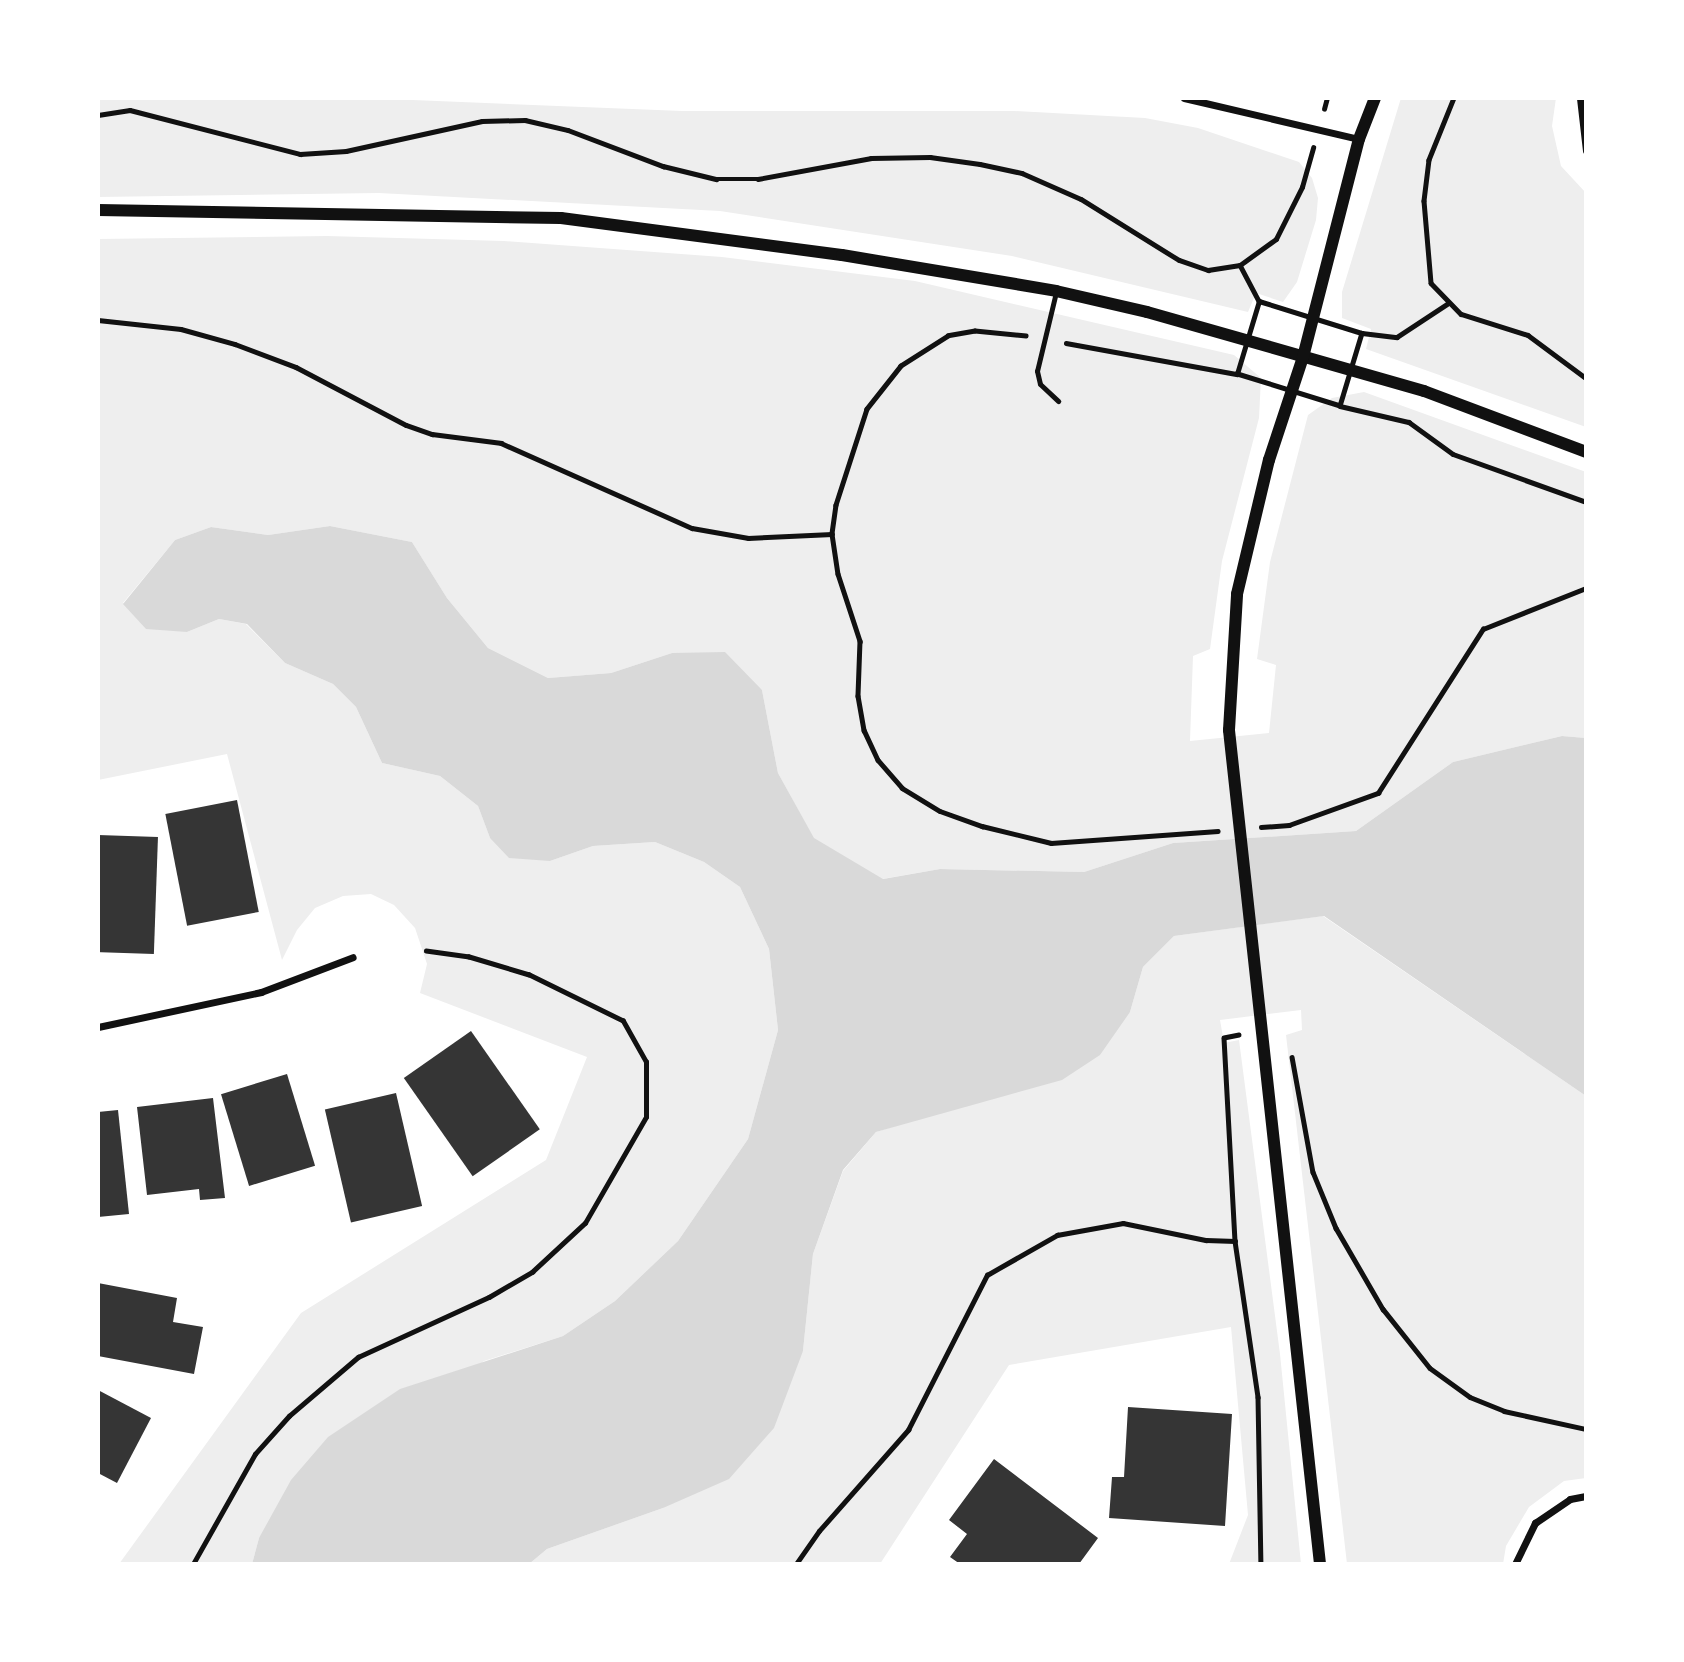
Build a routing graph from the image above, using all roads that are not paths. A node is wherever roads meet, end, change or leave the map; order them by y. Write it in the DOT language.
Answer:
graph roads {
  1 [pos="1184,98"];
  2 [pos="1375,98"];
  3 [pos="1580,98"];
  4 [pos="1359,139"];
  5 [pos="1586,151"];
  6 [pos="98,210"];
  7 [pos="1056,291"];
  8 [pos="1303,357"];
  9 [pos="1058,401"];
  10 [pos="1586,452"];
  11 [pos="353,957"];
  12 [pos="98,1027"];
  13 [pos="1586,1496"];
  14 [pos="1320,1564"];
  15 [pos="1515,1564"];
  1 -- 4 [label="street"];
  2 -- 4 [label="street"];
  3 -- 5 [label="street"];
  4 -- 8 [label="street"];
  6 -- 7 [label="street"];
  7 -- 8 [label="street"];
  7 -- 9 [label="lane"];
  8 -- 10 [label="street"];
  8 -- 14 [label="street"];
  11 -- 12 [label="street"];
  13 -- 15 [label="street"];
}
